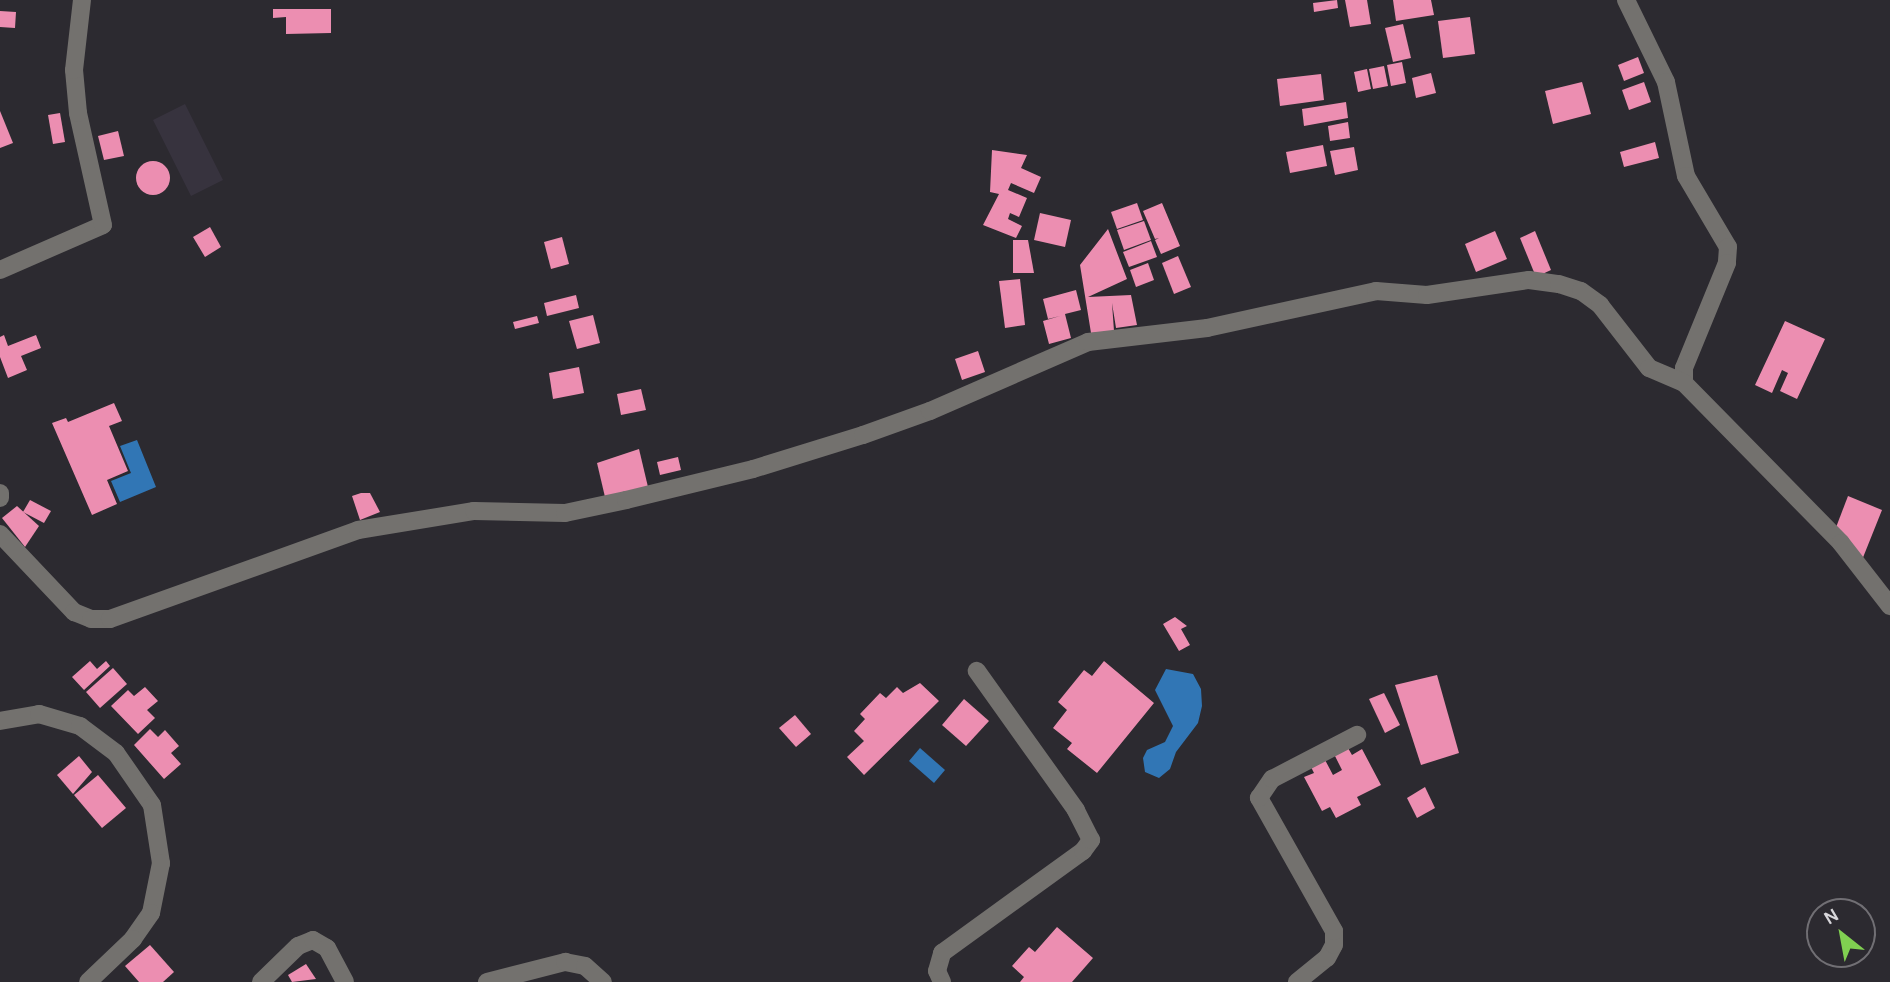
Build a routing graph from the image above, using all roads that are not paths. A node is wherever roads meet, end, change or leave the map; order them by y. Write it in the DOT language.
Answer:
graph roads {
  1 [pos="82,0"];
  2 [pos="1626,0"];
  3 [pos="0,270"];
  4 [pos="1684,383"];
  5 [pos="0,534"];
  6 [pos="1890,606"];
  7 [pos="977,671"];
  8 [pos="0,721"];
  9 [pos="1357,735"];
  10 [pos="88,982"];
  11 [pos="261,982"];
  12 [pos="345,982"];
  13 [pos="486,982"];
  14 [pos="603,982"];
  15 [pos="942,982"];
  16 [pos="1297,982"];
  1 -- 3 [label="street"];
  2 -- 4 [label="street"];
  4 -- 5 [label="street"];
  4 -- 6 [label="street"];
  7 -- 15 [label="street"];
  8 -- 10 [label="street"];
  9 -- 16 [label="street"];
  11 -- 12 [label="street"];
  13 -- 14 [label="street"];
}
